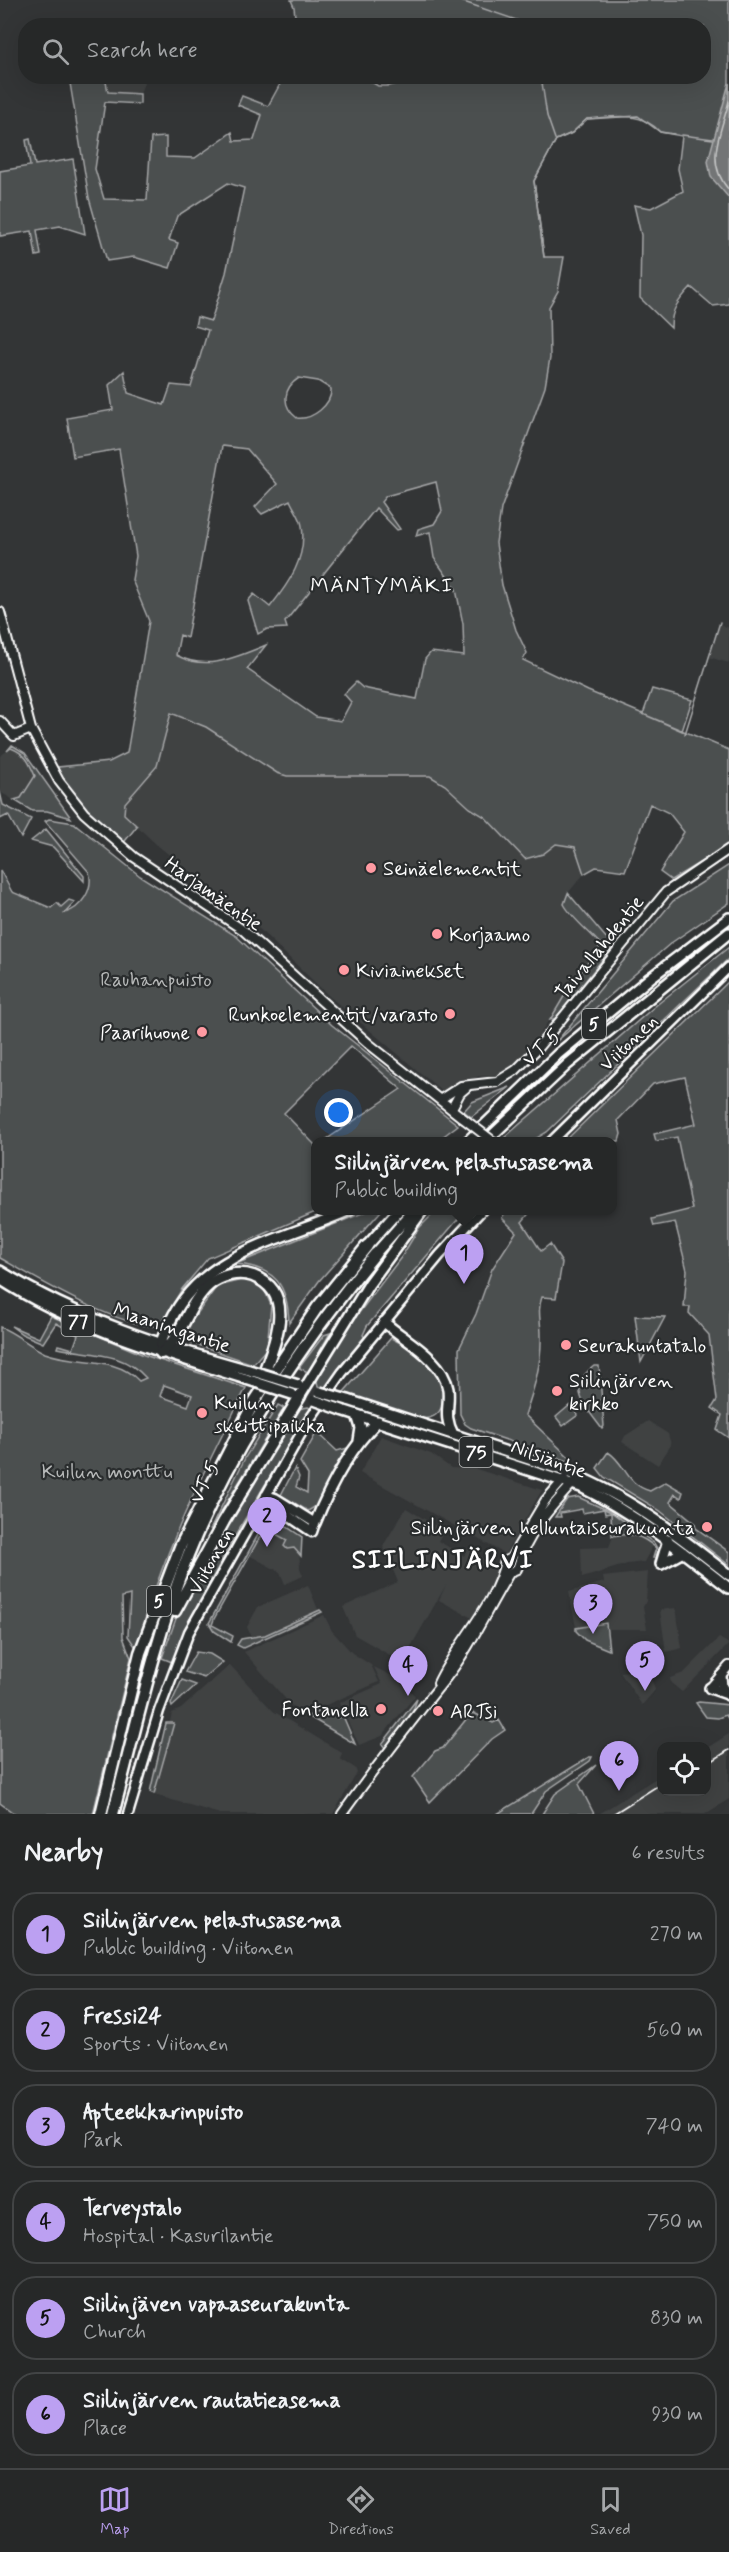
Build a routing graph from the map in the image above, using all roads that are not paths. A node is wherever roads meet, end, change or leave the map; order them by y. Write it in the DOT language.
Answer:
graph roads {
  1 [pos="0,612"];
  2 [pos="0,720"];
  3 [pos="31,729"];
  4 [pos="729,849"];
  5 [pos="729,918"];
  6 [pos="729,933"];
  7 [pos="729,967"];
  8 [pos="471,1085"];
  9 [pos="441,1100"];
  10 [pos="452,1108"];
  11 [pos="487,1122"];
  12 [pos="465,1137"];
  13 [pos="472,1137"];
  14 [pos="487,1137"];
  15 [pos="490,1137"];
  16 [pos="556,1137"];
  17 [pos="337,1215"];
  18 [pos="396,1215"];
  19 [pos="409,1215"];
  20 [pos="419,1215"];
  21 [pos="477,1215"];
  22 [pos="371,1250"];
  23 [pos="0,1271"];
  24 [pos="0,1279"];
  25 [pos="384,1322"];
  26 [pos="163,1348"];
  27 [pos="299,1391"];
  28 [pos="254,1402"];
  29 [pos="446,1406"];
  30 [pos="357,1414"];
  31 [pos="378,1421"];
  32 [pos="428,1426"];
  33 [pos="453,1434"];
  34 [pos="358,1441"];
  35 [pos="571,1478"];
  36 [pos="266,1495"];
  37 [pos="545,1501"];
  38 [pos="548,1509"];
  39 [pos="314,1527"];
  40 [pos="668,1540"];
  41 [pos="683,1552"];
  42 [pos="514,1560"];
  43 [pos="729,1575"];
  44 [pos="729,1588"];
  45 [pos="162,1635"];
  46 [pos="729,1666"];
  47 [pos="721,1676"];
  48 [pos="710,1688"];
  49 [pos="729,1695"];
  50 [pos="101,1814"];
  51 [pos="113,1814"];
  52 [pos="128,1814"];
  53 [pos="342,1814"];
  1 -- 3 [label="street, Harjamäentie"];
  2 -- 3 [label="street"];
  3 -- 9 [label="street, Harjamäentie"];
  4 -- 8 [label="street, Taivallahdentie"];
  5 -- 11 [label="main road, VT 5 / 5"];
  6 -- 15 [label="main road, VT 5 / 5"];
  7 -- 16 [label="main road, Viitonen"];
  8 -- 9 [label="street, Taivallahdentie"];
  8 -- 10 [label="street"];
  9 -- 10 [label="street, Harjamäentie"];
  10 -- 14 [label="street, Harjamäentie, bridge"];
  11 -- 12 [label="main road"];
  11 -- 13 [label="main road, VT 5 / 5"];
  17 -- 26 [label="main road"];
  18 -- 22 [label="main road, VT 5 / 5"];
  19 -- 22 [label="main road, VT 5 / 5"];
  20 -- 27 [label="main road"];
  21 -- 25 [label="main road, Viitonen"];
  22 -- 28 [label="highway, VT 5 / 5"];
  22 -- 45 [label="highway, VT 5 / 5"];
  23 -- 26 [label="main road, Maaningantie / 77"];
  24 -- 26 [label="main road, Maaningantie / 77"];
  25 -- 29 [label="main road"];
  25 -- 36 [label="main road, Viitonen"];
  26 -- 27 [label="main road, Maaningantie / 75, bridge"];
  26 -- 28 [label="highway"];
  27 -- 30 [label="main road, Nilsiäntie / 75, bridge"];
  27 -- 32 [label="main road, Nilsiäntie / 75, bridge"];
  27 -- 45 [label="highway"];
  28 -- 50 [label="highway, VT 5 / 5"];
  29 -- 32 [label="main road"];
  29 -- 33 [label="main road"];
  30 -- 31 [label="main road, Nilsiäntie / 75"];
  30 -- 34 [label="main road"];
  31 -- 34 [label="main road"];
  31 -- 35 [label="main road, Nilsiäntie / 75"];
  32 -- 33 [label="main road, Nilsiäntie / 75"];
  33 -- 35 [label="main road, Nilsiäntie / 75"];
  34 -- 39 [label="main road"];
  35 -- 37 [label="street"];
  35 -- 38 [label="street"];
  35 -- 40 [label="main road, Nilsiäntie / 75"];
  35 -- 43 [label="main road, Nilsiäntie / 75"];
  36 -- 39 [label="main road"];
  36 -- 52 [label="main road, Viitonen"];
  37 -- 38 [label="street"];
  37 -- 42 [label="street"];
  38 -- 42 [label="street"];
  40 -- 41 [label="main road, Nilsiäntie / 75"];
  40 -- 41 [label="main road"];
  41 -- 44 [label="main road, Nilsiäntie / 75"];
  42 -- 53 [label="street"];
  45 -- 51 [label="highway, VT 5 / 5"];
  46 -- 47 [label="street"];
  47 -- 48 [label="street"];
  47 -- 49 [label="main road"];
  48 -- 49 [label="main road"];
}
